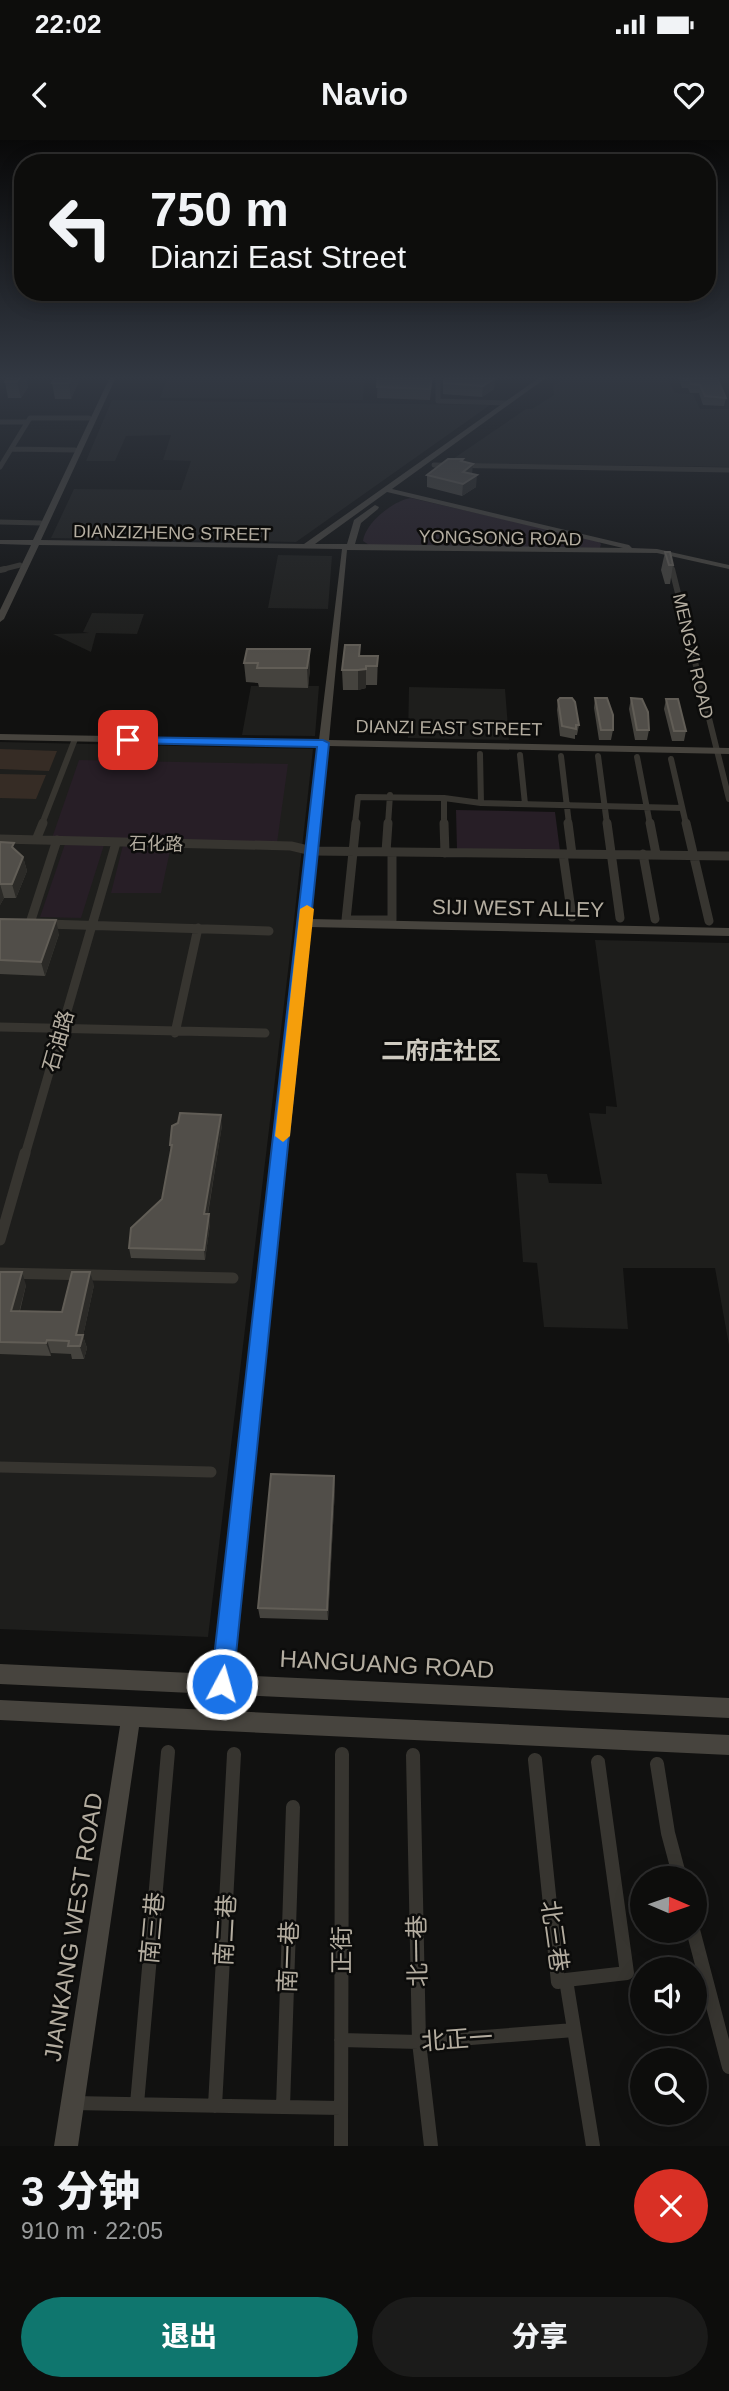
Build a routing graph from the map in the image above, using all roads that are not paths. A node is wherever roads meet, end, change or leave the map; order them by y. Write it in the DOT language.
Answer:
graph roads {
  1 [pos="66,469"];
  2 [pos="69,469"];
  3 [pos="413,469"];
  4 [pos="429,469"];
  5 [pos="647,469"];
  6 [pos="729,470"];
  7 [pos="384,489"];
  8 [pos="396,492"];
  9 [pos="348,515"];
  10 [pos="0,522"];
  11 [pos="41,523"];
  12 [pos="0,543"];
  13 [pos="34,544"];
  14 [pos="304,548"];
  15 [pos="345,549"];
  16 [pos="653,552"];
  17 [pos="670,555"];
  18 [pos="20,565"];
  19 [pos="729,569"];
  20 [pos="0,570"];
  21 [pos="0,604"];
  22 [pos="0,619"];
  23 [pos="0,737"];
  24 [pos="75,739"];
  25 [pos="323,743"];
  26 [pos="716,751"];
  27 [pos="729,751"];
  28 [pos="480,754"];
  29 [pos="520,755"];
  30 [pos="561,756"];
  31 [pos="598,756"];
  32 [pos="637,757"];
  33 [pos="671,758"];
  34 [pos="390,796"];
  35 [pos="444,798"];
  36 [pos="729,799"];
  37 [pos="481,803"];
  38 [pos="526,804"];
  39 [pos="565,805"];
  40 [pos="605,806"];
  41 [pos="647,807"];
  42 [pos="682,808"];
  43 [pos="0,839"];
  44 [pos="36,840"];
  45 [pos="57,840"];
  46 [pos="116,843"];
  47 [pos="313,851"];
  48 [pos="354,851"];
  49 [pos="389,852"];
  50 [pos="445,853"];
  51 [pos="568,854"];
  52 [pos="643,854"];
  53 [pos="612,855"];
  54 [pos="656,855"];
  55 [pos="694,855"];
  56 [pos="729,856"];
  57 [pos="572,917"];
  58 [pos="620,918"];
  59 [pos="655,919"];
  60 [pos="709,921"];
  61 [pos="20,923"];
  62 [pos="30,923"];
  63 [pos="306,923"];
  64 [pos="91,925"];
  65 [pos="198,928"];
  66 [pos="269,931"];
  67 [pos="729,932"];
  68 [pos="0,1027"];
  69 [pos="61,1029"];
  70 [pos="175,1033"];
  71 [pos="265,1034"];
  72 [pos="0,1240"];
  73 [pos="0,1273"];
  74 [pos="233,1278"];
  75 [pos="0,1467"];
  76 [pos="211,1472"];
  77 [pos="0,1674"];
  78 [pos="222,1684"];
  79 [pos="729,1708"];
  80 [pos="0,1710"];
  81 [pos="131,1716"];
  82 [pos="729,1745"];
  83 [pos="168,1752"];
  84 [pos="234,1754"];
  85 [pos="342,1754"];
  86 [pos="413,1755"];
  87 [pos="536,1760"];
  88 [pos="598,1762"];
  89 [pos="657,1764"];
  90 [pos="293,1807"];
  91 [pos="677,1866"];
  92 [pos="696,1943"];
  93 [pos="566,1980"];
  94 [pos="573,2030"];
  95 [pos="341,2040"];
  96 [pos="419,2042"];
  97 [pos="729,2067"];
  98 [pos="73,2103"];
  99 [pos="137,2104"];
  100 [pos="215,2106"];
  101 [pos="283,2107"];
  102 [pos="341,2108"];
  103 [pos="66,2146"];
  104 [pos="341,2146"];
  105 [pos="430,2146"];
  106 [pos="593,2146"];
  1 -- 11 [label="main road"];
  2 -- 13 [label="main road"];
  3 -- 7 [label="main road"];
  4 -- 8 [label="main road"];
  5 -- 6 [label="street"];
  7 -- 8 [label="main road"];
  7 -- 9 [label="main road"];
  8 -- 15 [label="main road"];
  8 -- 16 [label="main road"];
  9 -- 14 [label="main road"];
  9 -- 15 [label="main road"];
  10 -- 11 [label="street"];
  11 -- 13 [label="main road"];
  12 -- 13 [label="main road, DIANZIZHENG STREET"];
  13 -- 14 [label="main road, DIANZIZHENG STREET"];
  13 -- 18 [label="main road"];
  13 -- 22 [label="main road"];
  14 -- 15 [label="main road, DIANZIZHENG STREET"];
  15 -- 16 [label="main road, YONGSONG ROAD"];
  15 -- 25 [label="main road"];
  16 -- 17 [label="main road, YONGSONG ROAD"];
  17 -- 19 [label="main road, YONGSONG ROAD"];
  17 -- 26 [label="street, MENGXI ROAD"];
  18 -- 20 [label="street"];
  18 -- 21 [label="main road"];
  23 -- 24 [label="main road, DIANZI EAST STREET"];
  24 -- 25 [label="main road, DIANZI EAST STREET"];
  24 -- 44 [label="street"];
  25 -- 26 [label="main road, DIANZI EAST STREET"];
  25 -- 47 [label="main road"];
  26 -- 27 [label="main road, DIANZI EAST STREET"];
  26 -- 36 [label="street, MENGXI ROAD"];
  28 -- 37 [label="street"];
  29 -- 38 [label="street"];
  30 -- 39 [label="street"];
  31 -- 40 [label="street"];
  32 -- 41 [label="street"];
  33 -- 42 [label="street"];
  34 -- 35 [label="street"];
  34 -- 48 [label="street"];
  34 -- 49 [label="street"];
  35 -- 37 [label="street"];
  35 -- 50 [label="street"];
  37 -- 38 [label="street"];
  38 -- 39 [label="street"];
  39 -- 40 [label="street"];
  39 -- 51 [label="street"];
  40 -- 41 [label="street"];
  40 -- 53 [label="street"];
  41 -- 42 [label="street"];
  41 -- 54 [label="street"];
  42 -- 55 [label="street"];
  43 -- 44 [label="street, 石化路"];
  44 -- 45 [label="street, 石化路"];
  45 -- 46 [label="street, 石化路"];
  45 -- 62 [label="street"];
  46 -- 47 [label="street, 石化路"];
  46 -- 64 [label="street, 石油路"];
  47 -- 48 [label="street, 石化路"];
  47 -- 63 [label="main road"];
  48 -- 49 [label="street, 石化路"];
  48 -- 49 [label="street"];
  49 -- 50 [label="street, 石化路"];
  50 -- 51 [label="street, 石化路"];
  51 -- 53 [label="street, 石化路"];
  51 -- 57 [label="street"];
  52 -- 53 [label="street, 石化路"];
  52 -- 54 [label="street, 石化路"];
  52 -- 59 [label="street"];
  53 -- 58 [label="street"];
  54 -- 55 [label="street, 石化路"];
  55 -- 56 [label="street, 石化路"];
  55 -- 60 [label="street"];
  61 -- 62 [label="street"];
  62 -- 64 [label="street"];
  63 -- 67 [label="main road, SIJI WEST ALLEY"];
  63 -- 78 [label="main road"];
  64 -- 65 [label="street"];
  64 -- 69 [label="street, 石油路"];
  65 -- 66 [label="street"];
  65 -- 70 [label="street"];
  68 -- 69 [label="street"];
  69 -- 70 [label="street"];
  69 -- 72 [label="street, 石油路"];
  70 -- 71 [label="street"];
  73 -- 74 [label="street"];
  75 -- 76 [label="street"];
  77 -- 78 [label="main road, HANGUANG ROAD"];
  78 -- 79 [label="main road, HANGUANG ROAD"];
  80 -- 81 [label="main road"];
  81 -- 82 [label="main road"];
  81 -- 98 [label="main road, JIANKANG WEST ROAD"];
  83 -- 99 [label="street, 南三巷"];
  84 -- 100 [label="street, 南二巷"];
  85 -- 95 [label="street, 正街"];
  86 -- 96 [label="street, 北一巷"];
  87 -- 93 [label="street, 北三巷"];
  88 -- 93 [label="street"];
  89 -- 91 [label="street"];
  90 -- 101 [label="street, 南一巷"];
  92 -- 97 [label="street"];
  93 -- 94 [label="street, 北三巷"];
  94 -- 96 [label="street, 北正一"];
  94 -- 106 [label="street, 北三巷"];
  95 -- 96 [label="street, 北正一"];
  95 -- 102 [label="street, 正街"];
  96 -- 105 [label="street, 北一巷"];
  98 -- 99 [label="street"];
  98 -- 103 [label="main road, JIANKANG WEST ROAD"];
  99 -- 100 [label="street"];
  100 -- 101 [label="street"];
  101 -- 102 [label="street"];
  102 -- 104 [label="street, 正街"];
}
